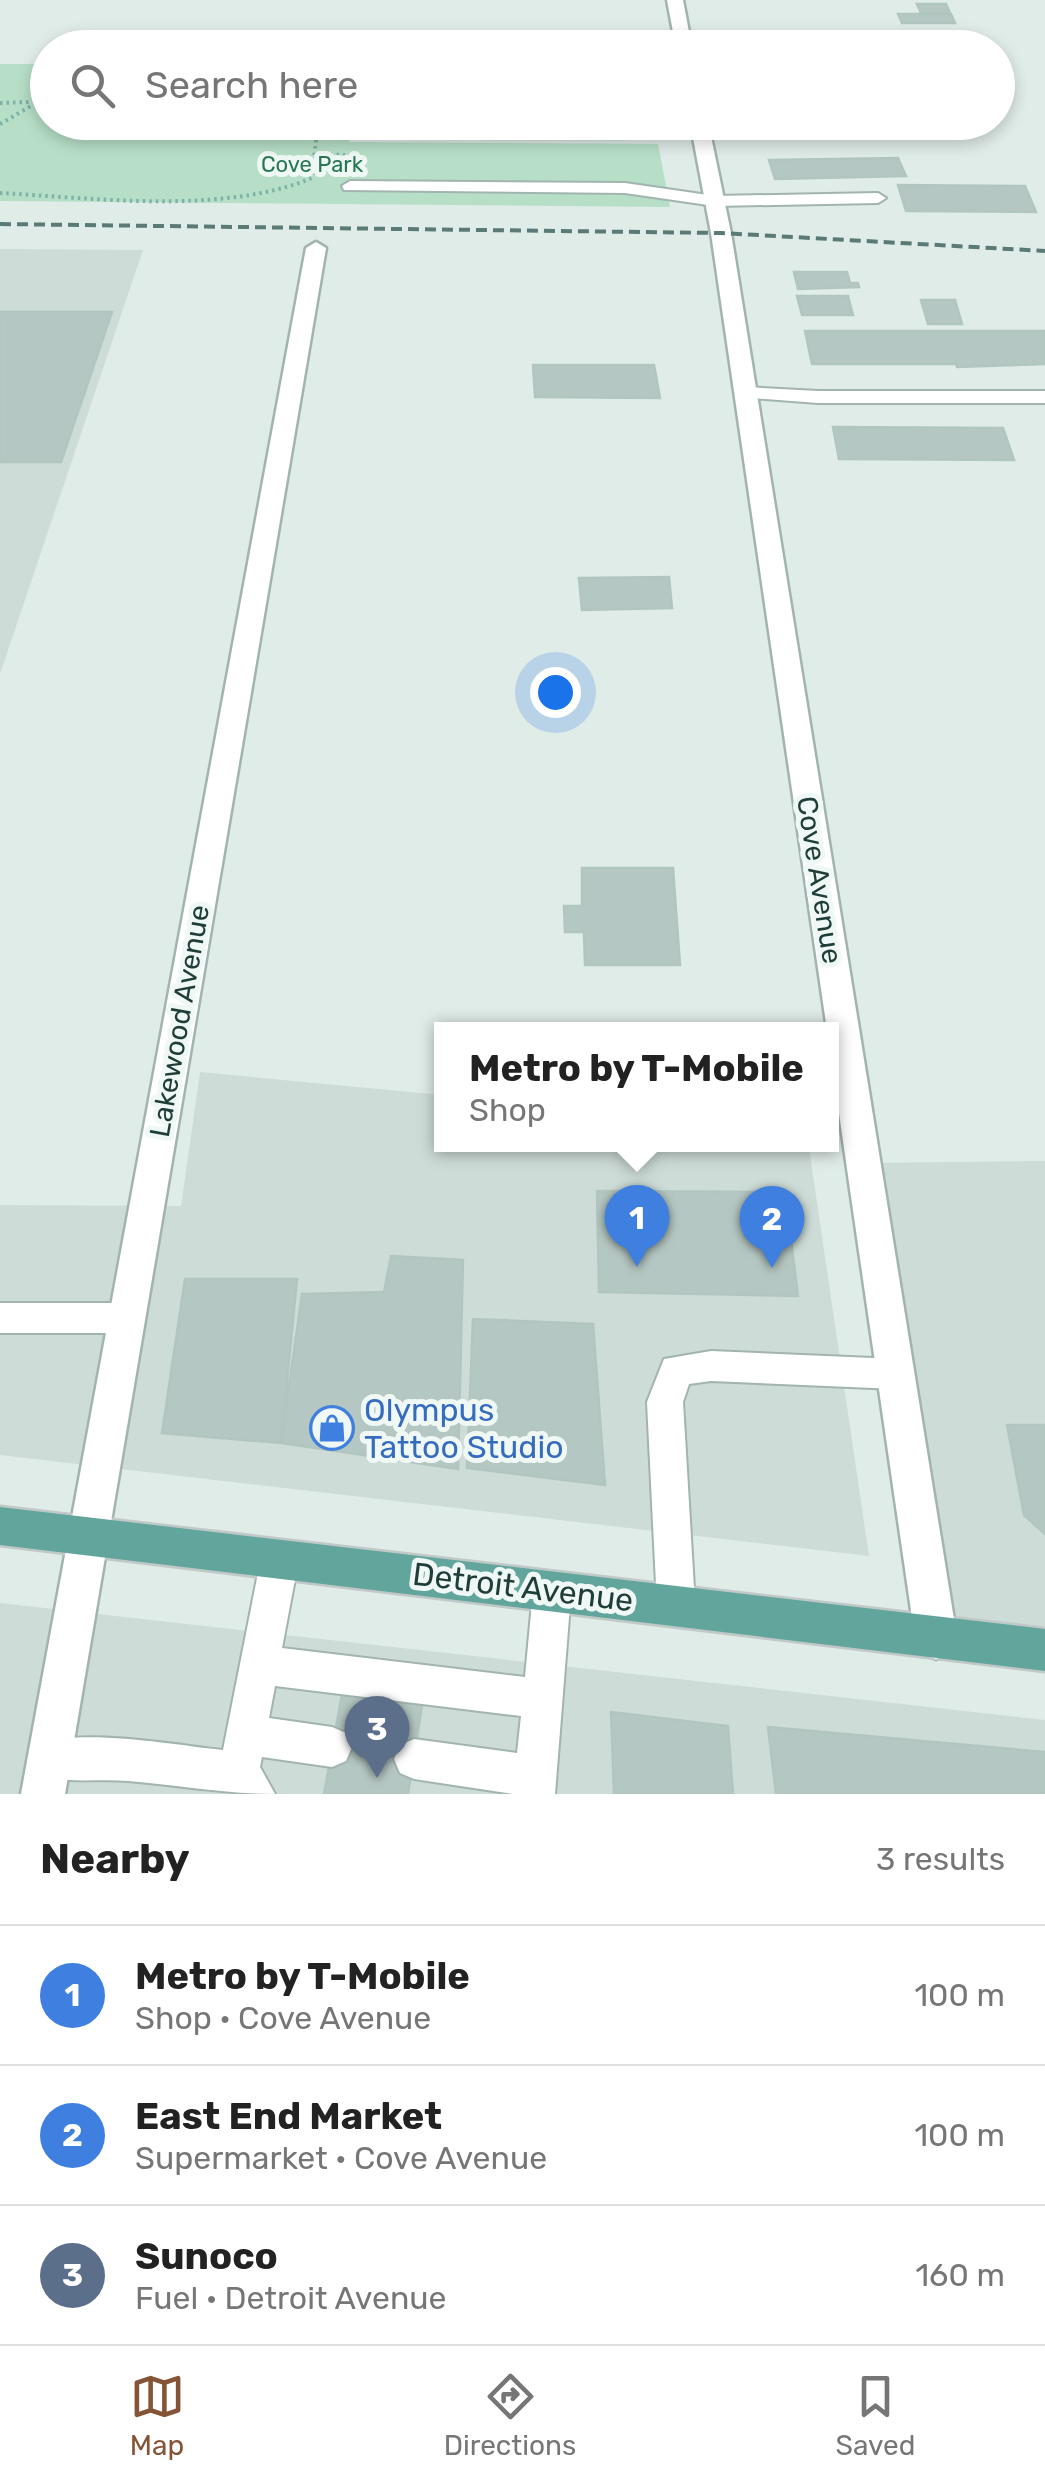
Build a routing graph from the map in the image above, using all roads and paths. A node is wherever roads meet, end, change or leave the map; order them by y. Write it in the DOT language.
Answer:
graph roads {
  1 [pos="675,0"];
  2 [pos="681,30"];
  3 [pos="30,101"];
  4 [pos="0,103"];
  5 [pos="30,104"];
  6 [pos="0,124"];
  7 [pos="316,140"];
  8 [pos="703,140"];
  9 [pos="350,186"];
  10 [pos="0,193"];
  11 [pos="878,198"];
  12 [pos="715,201"];
  13 [pos="316,248"];
  14 [pos="746,393"];
  15 [pos="1045,396"];
  16 [pos="0,1318"];
  17 [pos="126,1318"];
  18 [pos="896,1374"];
  19 [pos="0,1526"];
  20 [pos="89,1536"];
  21 [pos="280,1558"];
  22 [pos="552,1592"];
  23 [pos="676,1605"];
  24 [pos="936,1638"];
  25 [pos="1045,1650"];
  26 [pos="259,1665"];
  27 [pos="544,1699"];
  28 [pos="332,1748"];
  29 [pos="414,1759"];
  30 [pos="246,1767"];
  31 [pos="47,1776"];
  32 [pos="535,1785"];
  1 -- 2 [label="street"];
  3 -- 4 [label="path"];
  5 -- 6 [label="path"];
  7 -- 10 [label="path"];
  8 -- 12 [label="street, Cove Avenue"];
  9 -- 12 [label="lane"];
  11 -- 12 [label="lane"];
  12 -- 14 [label="street, Cove Avenue"];
  13 -- 17 [label="street, Lakewood Avenue"];
  14 -- 15 [label="lane"];
  14 -- 18 [label="street, Cove Avenue"];
  16 -- 17 [label="lane"];
  17 -- 20 [label="street, Lakewood Avenue"];
  18 -- 23 [label="lane"];
  18 -- 24 [label="street, Cove Avenue"];
  19 -- 20 [label="main road, Detroit Avenue"];
  20 -- 21 [label="main road, Detroit Avenue"];
  20 -- 31 [label="street, Lakewood Avenue"];
  21 -- 22 [label="main road, Detroit Avenue"];
  21 -- 26 [label="lane"];
  22 -- 23 [label="main road, Detroit Avenue"];
  22 -- 27 [label="lane"];
  23 -- 24 [label="main road, Detroit Avenue"];
  24 -- 25 [label="main road, Detroit Avenue"];
  26 -- 27 [label="lane"];
  26 -- 30 [label="lane"];
  27 -- 32 [label="lane"];
  28 -- 30 [label="lane"];
  29 -- 32 [label="lane"];
  30 -- 31 [label="lane"];
}
